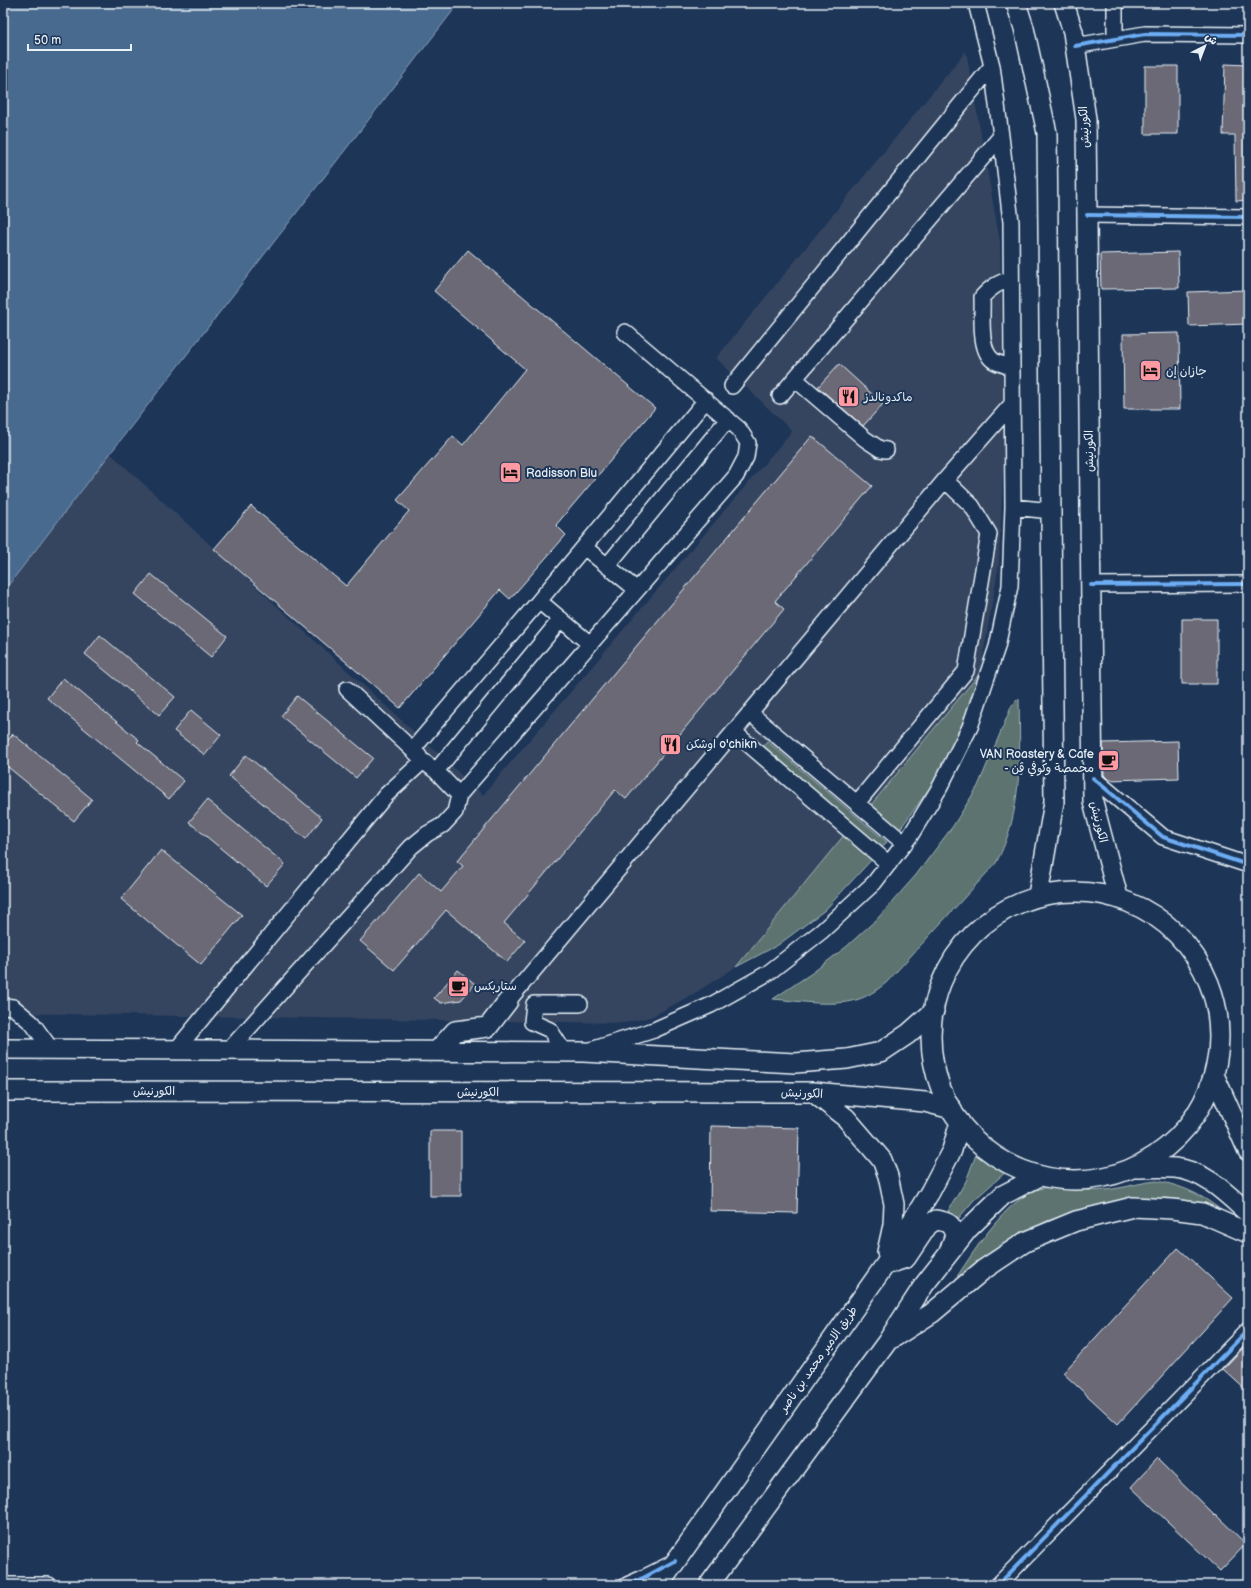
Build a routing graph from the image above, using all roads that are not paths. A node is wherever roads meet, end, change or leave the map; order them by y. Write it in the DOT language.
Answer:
graph roads {
  1 [pos="976,3"];
  2 [pos="1016,3"];
  3 [pos="1067,3"];
  4 [pos="1115,3"];
  5 [pos="1248,35"];
  6 [pos="1115,40"];
  7 [pos="1075,46"];
  8 [pos="992,66"];
  9 [pos="1001,136"];
  10 [pos="1087,214"];
  11 [pos="1248,217"];
  12 [pos="1011,279"];
  13 [pos="625,332"];
  14 [pos="1012,367"];
  15 [pos="795,379"];
  16 [pos="732,386"];
  17 [pos="780,396"];
  18 [pos="706,400"];
  19 [pos="1012,404"];
  20 [pos="728,419"];
  21 [pos="886,450"];
  22 [pos="945,480"];
  23 [pos="1013,507"];
  24 [pos="1051,511"];
  25 [pos="584,547"];
  26 [pos="607,566"];
  27 [pos="1248,584"];
  28 [pos="1091,586"];
  29 [pos="637,590"];
  30 [pos="539,600"];
  31 [pos="561,619"];
  32 [pos="590,644"];
  33 [pos="348,689"];
  34 [pos="750,713"];
  35 [pos="734,732"];
  36 [pos="412,749"];
  37 [pos="423,761"];
  38 [pos="436,771"];
  39 [pos="1093,778"];
  40 [pos="459,796"];
  41 [pos="857,804"];
  42 [pos="904,844"];
  43 [pos="889,864"];
  44 [pos="1248,865"];
  45 [pos="1038,895"];
  46 [pos="1118,898"];
  47 [pos="508,1000"];
  48 [pos="580,1004"];
  49 [pos="3,1006"];
  50 [pos="934,1011"];
  51 [pos="3,1049"];
  52 [pos="51,1049"];
  53 [pos="176,1050"];
  54 [pos="229,1050"];
  55 [pos="437,1051"];
  56 [pos="564,1052"];
  57 [pos="583,1052"];
  58 [pos="1215,1077"];
  59 [pos="3,1091"];
  60 [pos="813,1092"];
  61 [pos="956,1116"];
  62 [pos="1248,1151"];
  63 [pos="1135,1168"];
  64 [pos="1040,1176"];
  65 [pos="1248,1213"];
  66 [pos="1248,1233"];
  67 [pos="948,1253"];
  68 [pos="885,1265"];
  69 [pos="1248,1330"];
  70 [pos="887,1342"];
  71 [pos="675,1561"];
  72 [pos="3,1585"];
  73 [pos="49,1585"];
  74 [pos="627,1585"];
  75 [pos="658,1585"];
  76 [pos="709,1585"];
  77 [pos="998,1585"];
  1 -- 8 [label="street"];
  2 -- 24 [label="main road"];
  3 -- 7 [label="main road, الكورنيش"];
  4 -- 6 [label="street"];
  5 -- 6 [label="street"];
  6 -- 7 [label="street"];
  7 -- 10 [label="main road, الكورنيش"];
  8 -- 9 [label="street"];
  8 -- 16 [label="street"];
  9 -- 12 [label="street"];
  9 -- 15 [label="street"];
  10 -- 11 [label="street"];
  10 -- 28 [label="main road, الكورنيش"];
  12 -- 14 [label="street"];
  12 -- 14 [label="street"];
  13 -- 18 [label="street"];
  14 -- 19 [label="street"];
  15 -- 17 [label="street"];
  15 -- 21 [label="street"];
  18 -- 20 [label="street"];
  18 -- 25 [label="street"];
  19 -- 22 [label="street"];
  19 -- 23 [label="street"];
  20 -- 26 [label="street"];
  20 -- 29 [label="street"];
  22 -- 34 [label="street"];
  22 -- 41 [label="street"];
  23 -- 24 [label="street"];
  23 -- 42 [label="street"];
  24 -- 45 [label="main road"];
  25 -- 26 [label="street"];
  25 -- 30 [label="street"];
  26 -- 29 [label="street"];
  27 -- 28 [label="street"];
  28 -- 39 [label="main road, الكورنيش"];
  29 -- 32 [label="street"];
  30 -- 31 [label="street"];
  30 -- 36 [label="street"];
  31 -- 32 [label="street"];
  31 -- 38 [label="street"];
  32 -- 40 [label="street"];
  33 -- 36 [label="street"];
  34 -- 35 [label="street"];
  34 -- 41 [label="street"];
  35 -- 43 [label="street"];
  35 -- 47 [label="street"];
  36 -- 37 [label="street"];
  37 -- 38 [label="street"];
  37 -- 53 [label="street"];
  38 -- 40 [label="street"];
  39 -- 44 [label="street"];
  39 -- 46 [label="main road, الكورنيش"];
  40 -- 54 [label="street"];
  41 -- 42 [label="street"];
  42 -- 43 [label="street"];
  43 -- 57 [label="street"];
  45 -- 46 [label="main road"];
  45 -- 50 [label="main road"];
  46 -- 58 [label="main road"];
  47 -- 55 [label="main road"];
  48 -- 56 [label="street"];
  49 -- 52 [label="street"];
  50 -- 57 [label="main road"];
  50 -- 61 [label="main road"];
  51 -- 52 [label="main road"];
  52 -- 53 [label="main road"];
  53 -- 54 [label="main road"];
  54 -- 55 [label="main road"];
  55 -- 56 [label="main road"];
  56 -- 57 [label="main road"];
  58 -- 62 [label="main road"];
  58 -- 63 [label="main road"];
  59 -- 60 [label="main road, الكورنيش"];
  60 -- 61 [label="main road, الكورنيش"];
  60 -- 68 [label="main road"];
  61 -- 64 [label="main road"];
  61 -- 68 [label="main road, طريق الامير محمد بن ناصر"];
  63 -- 64 [label="main road"];
  63 -- 65 [label="main road"];
  64 -- 67 [label="main road"];
  66 -- 70 [label="main road"];
  67 -- 68 [label="main road"];
  67 -- 70 [label="main road"];
  68 -- 71 [label="main road, طريق الامير محمد بن ناصر"];
  69 -- 77 [label="street"];
  70 -- 76 [label="main road"];
  71 -- 74 [label="street"];
  71 -- 75 [label="main road, طريق الامير محمد بن ناصر"];
  72 -- 73 [label="street"];
}
